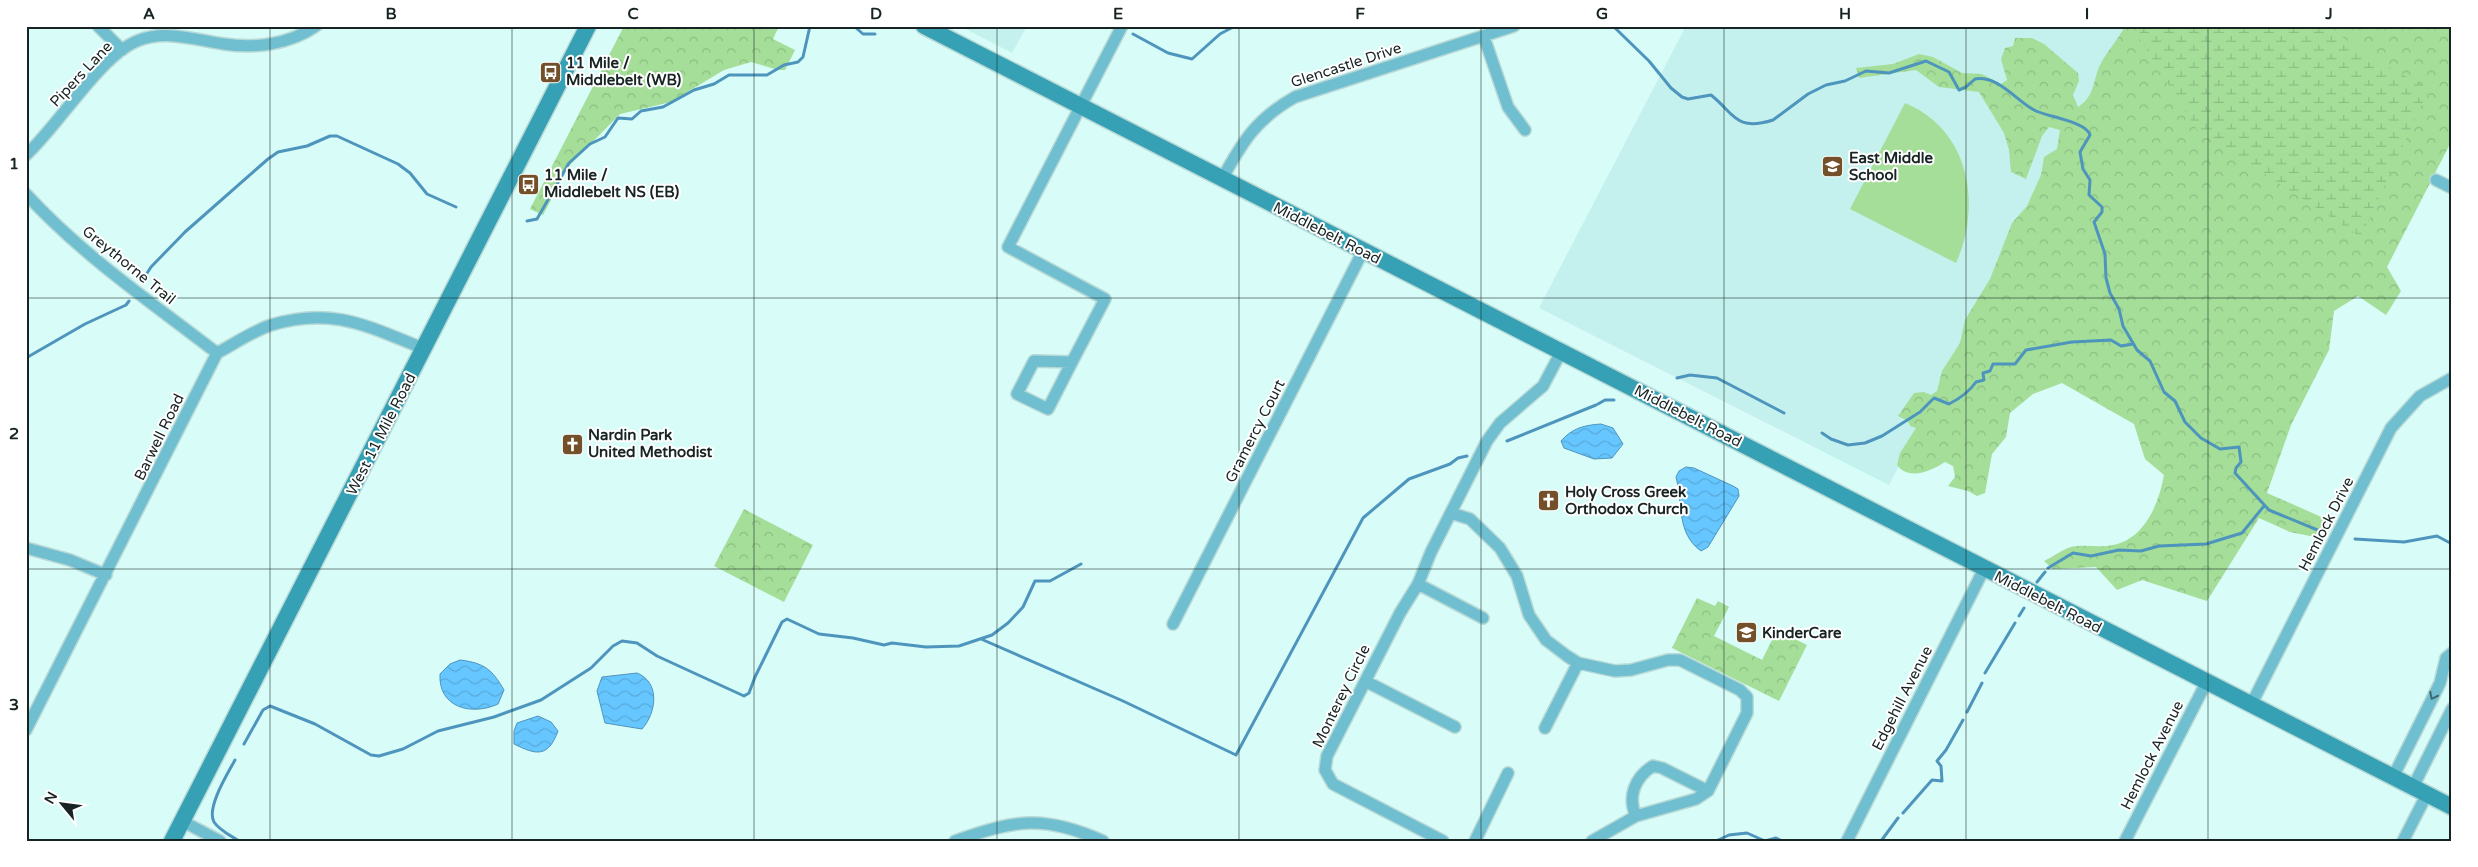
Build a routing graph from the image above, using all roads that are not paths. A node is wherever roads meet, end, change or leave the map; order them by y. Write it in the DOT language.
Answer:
graph roads {
  1 [pos="98,26"];
  2 [pos="316,26"];
  3 [pos="588,26"];
  4 [pos="924,26"];
  5 [pos="1122,26"];
  6 [pos="1514,26"];
  7 [pos="1484,37"];
  8 [pos="122,50"];
  9 [pos="1080,107"];
  10 [pos="1525,130"];
  11 [pos="26,156"];
  12 [pos="1222,179"];
  13 [pos="2436,180"];
  14 [pos="2452,188"];
  15 [pos="26,194"];
  16 [pos="1363,251"];
  17 [pos="425,349"];
  18 [pos="1561,352"];
  19 [pos="217,353"];
  20 [pos="1072,362"];
  21 [pos="2452,378"];
  22 [pos="1451,512"];
  23 [pos="26,548"];
  24 [pos="1984,569"];
  25 [pos="106,575"];
  26 [pos="1418,584"];
  27 [pos="1483,618"];
  28 [pos="1173,624"];
  29 [pos="2452,653"];
  30 [pos="1578,663"];
  31 [pos="1365,681"];
  32 [pos="2206,683"];
  33 [pos="2251,705"];
  34 [pos="2452,708"];
  35 [pos="1455,727"];
  36 [pos="1545,728"];
  37 [pos="26,730"];
  38 [pos="1508,774"];
  39 [pos="2393,777"];
  40 [pos="1708,791"];
  41 [pos="2420,791"];
  42 [pos="2452,807"];
  43 [pos="1636,816"];
  44 [pos="182,822"];
  45 [pos="172,841"];
  46 [pos="220,841"];
  47 [pos="955,841"];
  48 [pos="1103,841"];
  49 [pos="1443,841"];
  50 [pos="1475,841"];
  51 [pos="1592,841"];
  52 [pos="1847,841"];
  53 [pos="2125,841"];
  54 [pos="2403,841"];
  1 -- 8 [label="street"];
  2 -- 8 [label="street, Pipers Lane"];
  3 -- 17 [label="street, West 11 Mile Road"];
  4 -- 9 [label="street, Middlebelt Road"];
  5 -- 9 [label="street"];
  6 -- 7 [label="street, Glencastle Drive"];
  7 -- 10 [label="street"];
  7 -- 12 [label="street, Glencastle Drive"];
  8 -- 11 [label="street, Pipers Lane"];
  9 -- 12 [label="street, Middlebelt Road"];
  9 -- 20 [label="street"];
  12 -- 16 [label="street, Middlebelt Road"];
  13 -- 14 [label="street"];
  15 -- 19 [label="street, Greythorne Trail"];
  16 -- 18 [label="street, Middlebelt Road"];
  16 -- 28 [label="street, Gramercy Court"];
  17 -- 19 [label="street"];
  17 -- 44 [label="street, West 11 Mile Road"];
  18 -- 22 [label="street, Monterey Circle"];
  18 -- 24 [label="street, Middlebelt Road"];
  19 -- 25 [label="street, Barwell Road"];
  20 -- 20 [label="street"];
  21 -- 33 [label="street, Hemlock Drive"];
  22 -- 26 [label="street, Monterey Circle"];
  22 -- 30 [label="street"];
  23 -- 25 [label="street"];
  24 -- 32 [label="street, Middlebelt Road"];
  24 -- 52 [label="street, Edgehill Avenue"];
  25 -- 37 [label="street, Barwell Road"];
  26 -- 27 [label="street"];
  26 -- 31 [label="street, Monterey Circle"];
  29 -- 39 [label="street, one-way"];
  30 -- 36 [label="street"];
  30 -- 40 [label="street"];
  31 -- 35 [label="street"];
  31 -- 49 [label="street, Monterey Circle"];
  32 -- 33 [label="street, Middlebelt Road"];
  32 -- 53 [label="street, Hemlock Avenue"];
  33 -- 39 [label="street, Middlebelt Road"];
  34 -- 41 [label="street"];
  38 -- 50 [label="street"];
  39 -- 41 [label="street, Middlebelt Road"];
  40 -- 43 [label="street"];
  40 -- 43 [label="street"];
  41 -- 42 [label="street, Middlebelt Road"];
  41 -- 54 [label="street"];
  43 -- 51 [label="street"];
  44 -- 45 [label="street, West 11 Mile Road"];
  44 -- 46 [label="street"];
  47 -- 48 [label="street"];
}
